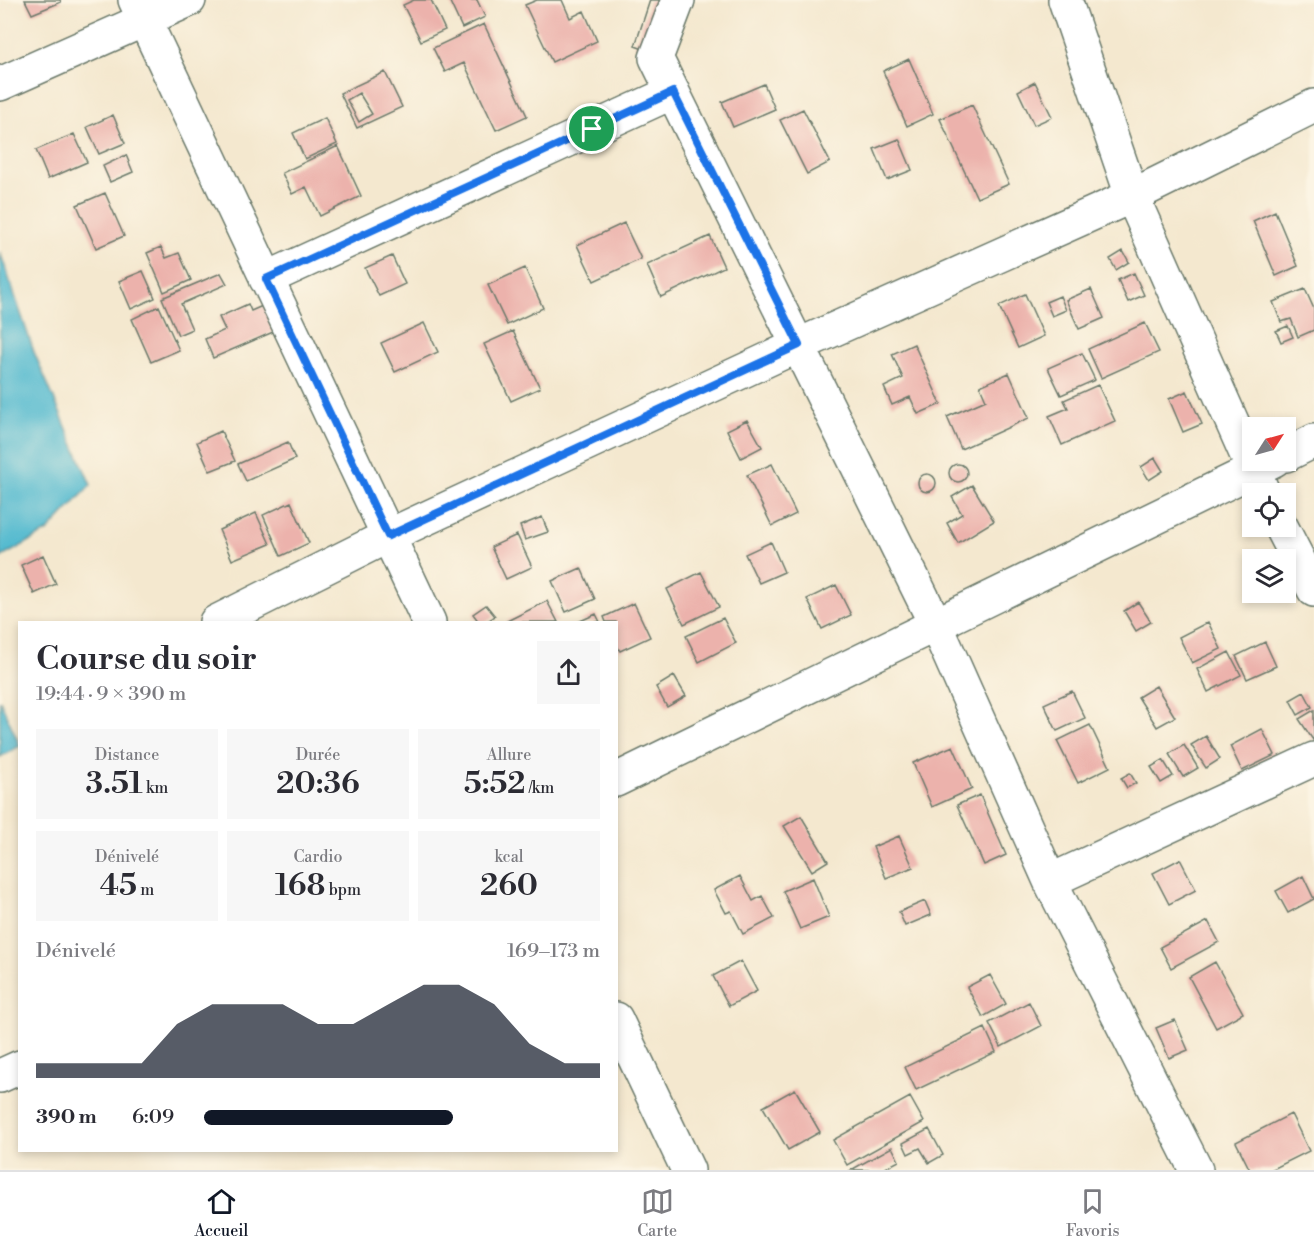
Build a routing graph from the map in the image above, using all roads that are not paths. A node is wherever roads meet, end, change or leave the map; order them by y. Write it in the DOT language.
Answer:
graph roads {
  1 [pos="189,0"];
  2 [pos="678,0"];
  3 [pos="1065,0"];
  4 [pos="139,10"];
  5 [pos="0,84"];
  6 [pos="673,92"];
  7 [pos="1314,106"];
  8 [pos="1131,196"];
  9 [pos="266,279"];
  10 [pos="799,345"];
  11 [pos="1314,441"];
  12 [pos="1296,450"];
  13 [pos="1263,475"];
  14 [pos="388,536"];
  15 [pos="1287,537"];
  16 [pos="1314,590"];
  17 [pos="218,621"];
  18 [pos="429,621"];
  19 [pos="936,625"];
  20 [pos="1314,759"];
  21 [pos="618,779"];
  22 [pos="1050,881"];
  23 [pos="618,1023"];
  24 [pos="18,1068"];
  25 [pos="0,1076"];
  26 [pos="688,1170"];
  27 [pos="1196,1170"];
  1 -- 4 [label="street"];
  2 -- 6 [label="street"];
  3 -- 8 [label="street"];
  4 -- 5 [label="street"];
  4 -- 9 [label="street"];
  6 -- 9 [label="street"];
  6 -- 10 [label="street"];
  7 -- 8 [label="street"];
  8 -- 10 [label="street"];
  8 -- 13 [label="street"];
  9 -- 14 [label="street"];
  10 -- 14 [label="street"];
  10 -- 19 [label="street"];
  11 -- 12 [label="street"];
  13 -- 19 [label="street"];
  14 -- 17 [label="street"];
  14 -- 18 [label="street"];
  15 -- 16 [label="street"];
  19 -- 21 [label="street"];
  19 -- 22 [label="street"];
  20 -- 22 [label="street"];
  22 -- 27 [label="street"];
  23 -- 26 [label="street"];
  24 -- 25 [label="street"];
}
